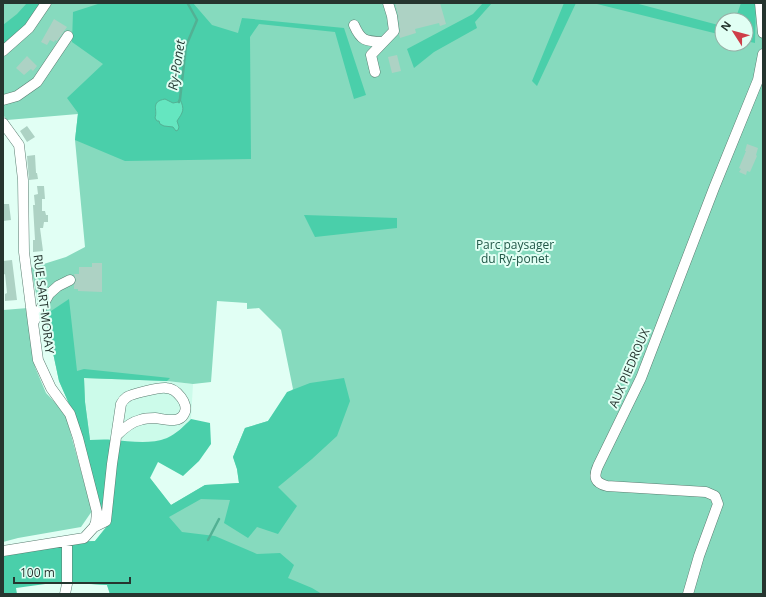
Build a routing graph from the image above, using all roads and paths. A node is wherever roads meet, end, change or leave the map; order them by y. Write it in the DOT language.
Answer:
graph roads {
  1 [pos="46,3"];
  2 [pos="388,3"];
  3 [pos="760,3"];
  4 [pos="354,25"];
  5 [pos="763,33"];
  6 [pos="68,36"];
  7 [pos="382,42"];
  8 [pos="3,51"];
  9 [pos="763,54"];
  10 [pos="375,72"];
  11 [pos="3,100"];
  12 [pos="3,123"];
  13 [pos="70,280"];
  14 [pos="33,323"];
  15 [pos="117,435"];
  16 [pos="94,527"];
  17 [pos="67,544"];
  18 [pos="3,551"];
  19 [pos="66,589"];
  20 [pos="688,594"];
  1 -- 8 [label="street"];
  2 -- 7 [label="street"];
  3 -- 5 [label="street"];
  4 -- 7 [label="street"];
  6 -- 11 [label="street"];
  7 -- 10 [label="street"];
  9 -- 20 [label="street, AUX PIEDROUX"];
  12 -- 14 [label="street, RUE SART-MORAY"];
  13 -- 14 [label="street"];
  14 -- 16 [label="street, RUE SART-MORAY"];
  15 -- 15 [label="street"];
  15 -- 16 [label="street"];
  16 -- 17 [label="street"];
  17 -- 18 [label="street"];
  17 -- 19 [label="street"];
}
